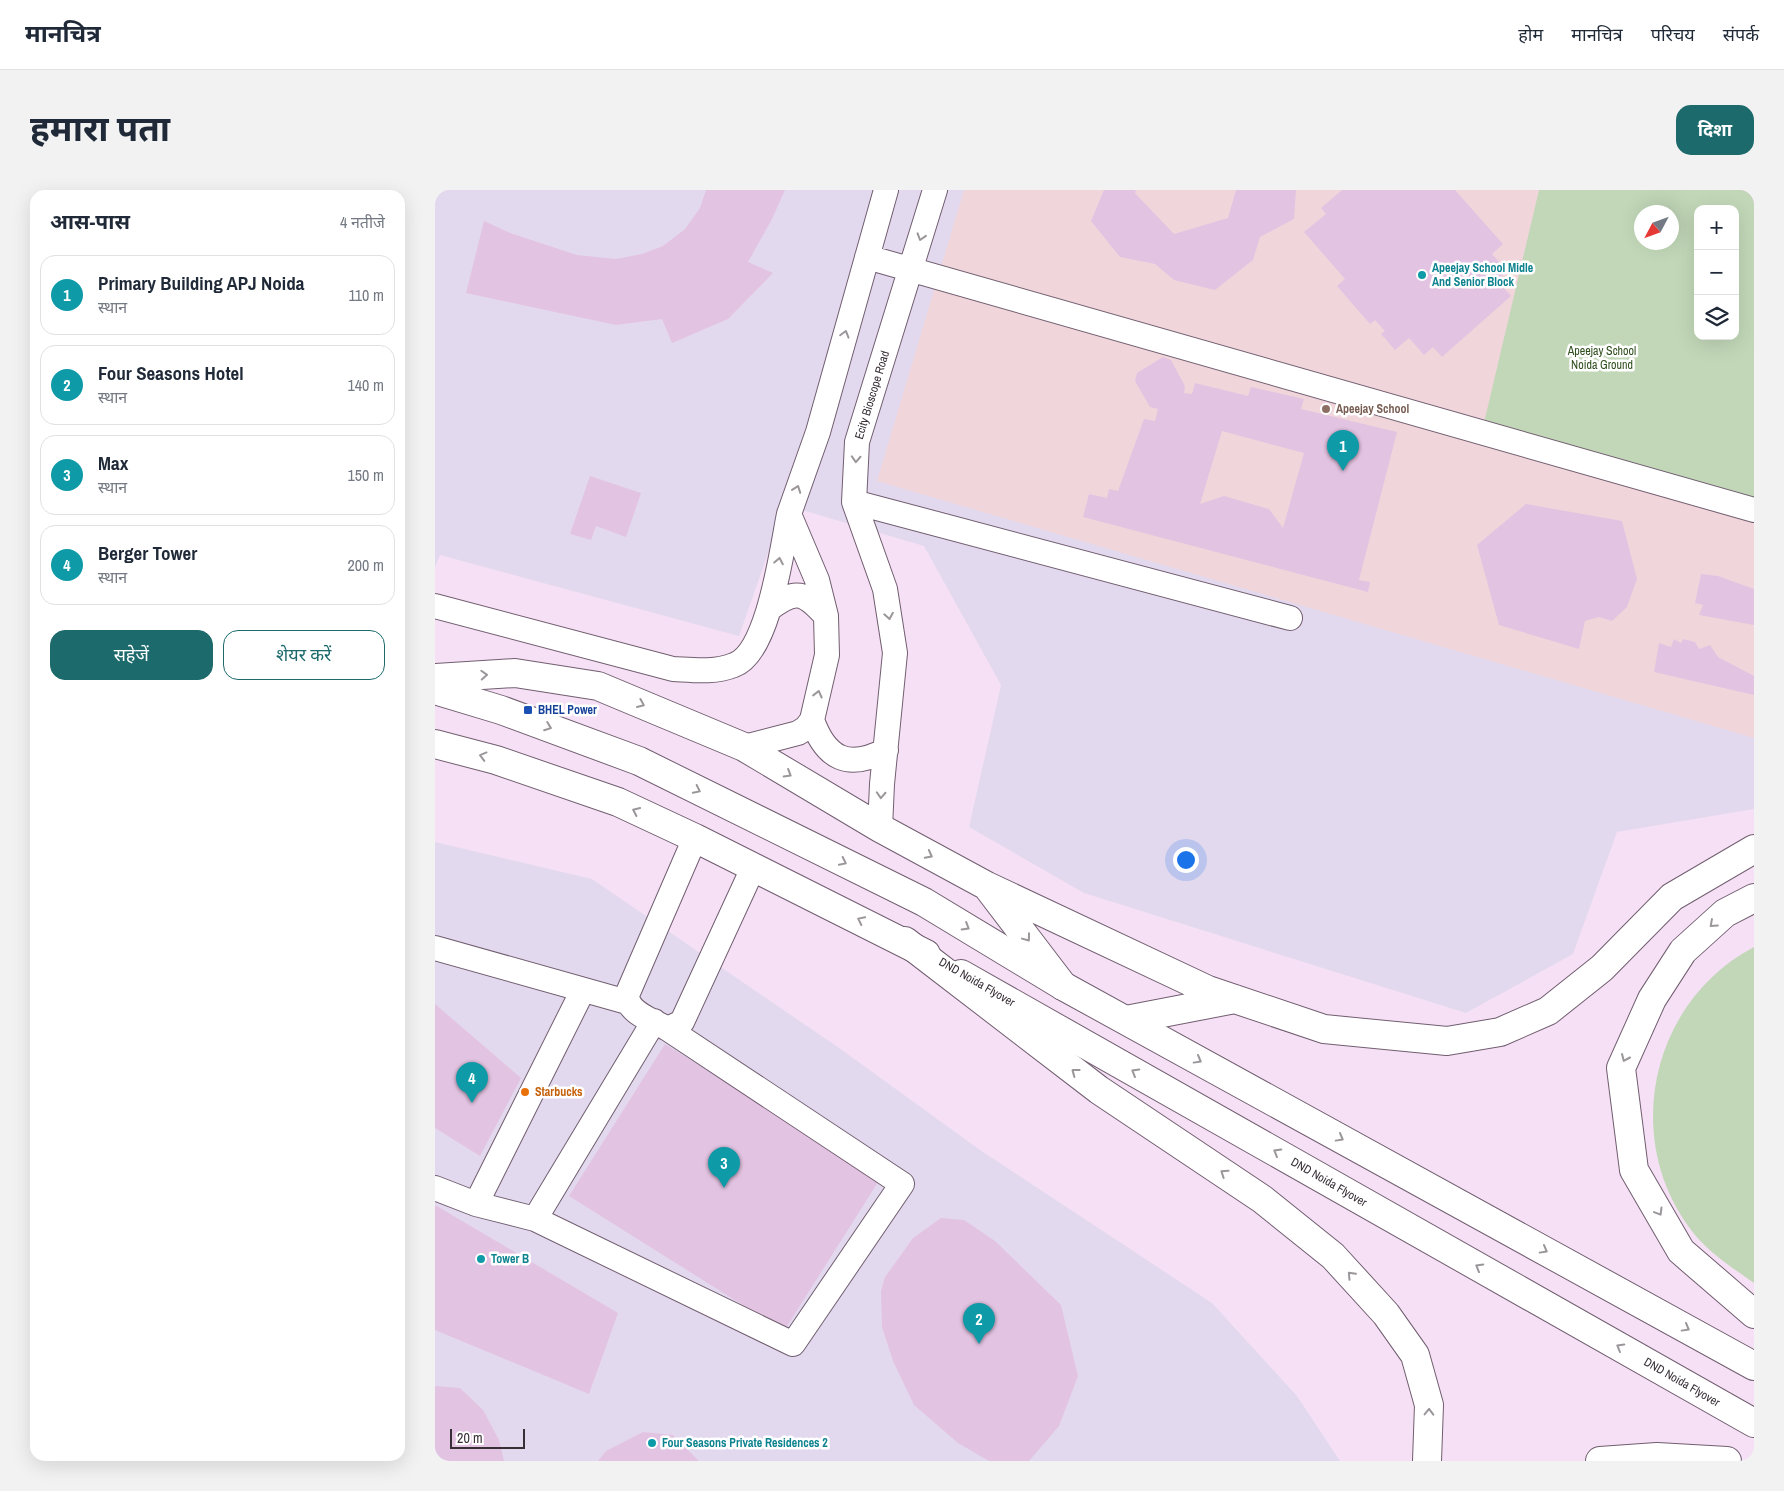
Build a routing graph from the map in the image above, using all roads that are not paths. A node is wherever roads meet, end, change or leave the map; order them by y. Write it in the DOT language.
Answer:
graph roads {
  1 [pos="886,190"];
  2 [pos="935,190"];
  3 [pos="867,257"];
  4 [pos="910,271"];
  5 [pos="854,502"];
  6 [pos="1754,510"];
  7 [pos="789,514"];
  8 [pos="435,606"];
  9 [pos="769,609"];
  10 [pos="826,616"];
  11 [pos="1290,618"];
  12 [pos="435,678"];
  13 [pos="435,690"];
  14 [pos="812,720"];
  15 [pos="435,744"];
  16 [pos="744,747"];
  17 [pos="886,750"];
  18 [pos="880,828"];
  19 [pos="695,838"];
  20 [pos="1754,849"];
  21 [pos="753,868"];
  22 [pos="987,886"];
  23 [pos="1754,898"];
  24 [pos="905,941"];
  25 [pos="435,948"];
  26 [pos="1063,986"];
  27 [pos="583,990"];
  28 [pos="1235,999"];
  29 [pos="627,1002"];
  30 [pos="1125,1020"];
  31 [pos="661,1025"];
  32 [pos="435,1188"];
  33 [pos="476,1204"];
  34 [pos="535,1219"];
  35 [pos="1754,1314"];
  36 [pos="1754,1366"];
  37 [pos="1754,1423"];
  38 [pos="1427,1461"];
  39 [pos="1601,1461"];
  40 [pos="1727,1461"];
  1 -- 3 [label="lane"];
  2 -- 4 [label="lane, Ecity Bioscope Road, one-way"];
  3 -- 4 [label="lane"];
  7 -- 3 [label="lane, one-way"];
  4 -- 5 [label="lane, Ecity Bioscope Road, one-way"];
  4 -- 6 [label="lane"];
  5 -- 11 [label="lane"];
  5 -- 17 [label="lane, Ecity Bioscope Road, one-way"];
  9 -- 7 [label="lane, one-way"];
  7 -- 10 [label="lane"];
  8 -- 9 [label="lane"];
  9 -- 10 [label="lane"];
  14 -- 10 [label="lane, one-way"];
  12 -- 16 [label="main road, one-way"];
  13 -- 26 [label="main road, one-way"];
  14 -- 16 [label="lane"];
  14 -- 17 [label="lane"];
  19 -- 15 [label="main road, one-way"];
  16 -- 18 [label="main road, one-way"];
  17 -- 18 [label="lane, Ecity Bioscope Road, one-way"];
  18 -- 22 [label="main road, one-way"];
  19 -- 21 [label="main road"];
  19 -- 29 [label="lane"];
  20 -- 28 [label="main road"];
  24 -- 21 [label="main road, one-way"];
  21 -- 31 [label="lane"];
  22 -- 26 [label="main road, one-way"];
  22 -- 28 [label="main road"];
  23 -- 35 [label="main road, one-way"];
  37 -- 24 [label="main road, DND Noida Flyover, one-way"];
  38 -- 24 [label="main road, one-way"];
  25 -- 27 [label="lane"];
  26 -- 30 [label="main road"];
  27 -- 29 [label="lane"];
  27 -- 33 [label="lane"];
  28 -- 30 [label="main road"];
  29 -- 31 [label="lane"];
  30 -- 36 [label="main road, one-way"];
  31 -- 34 [label="lane"];
  31 -- 34 [label="lane"];
  32 -- 33 [label="lane"];
  33 -- 34 [label="lane"];
  39 -- 40 [label="main road"];
}
